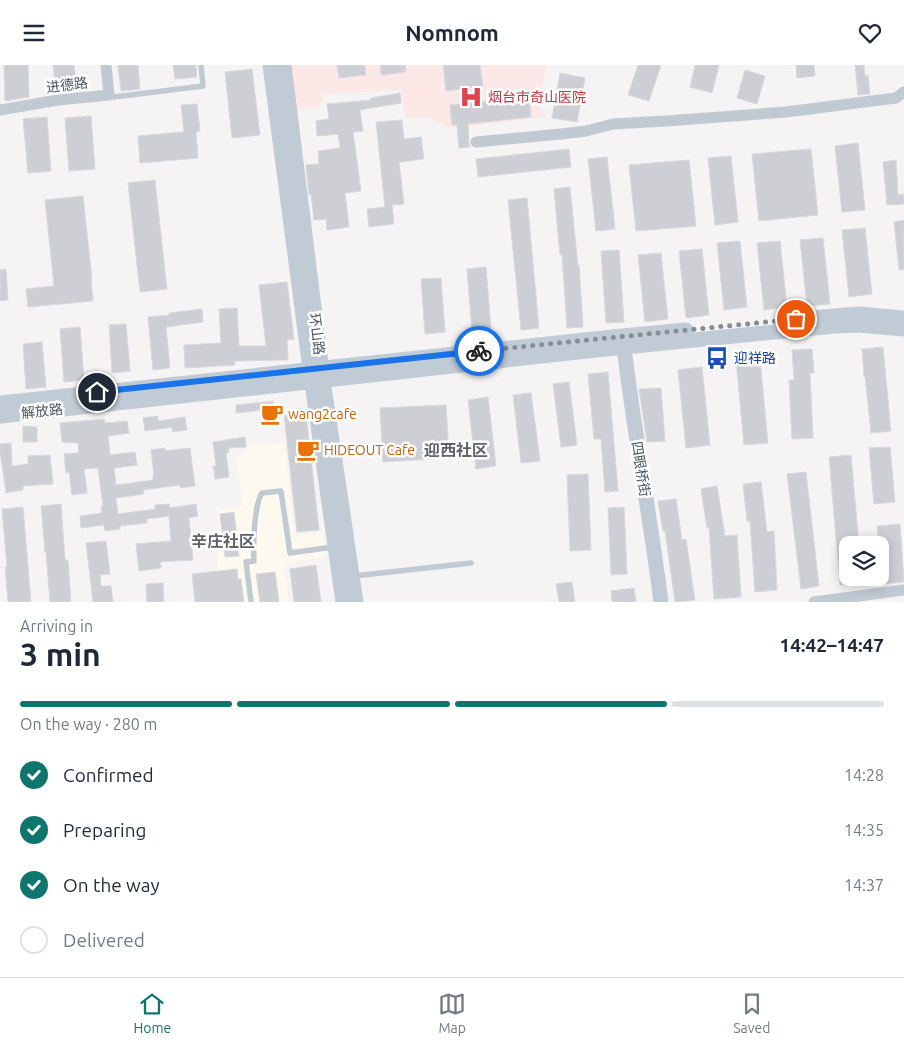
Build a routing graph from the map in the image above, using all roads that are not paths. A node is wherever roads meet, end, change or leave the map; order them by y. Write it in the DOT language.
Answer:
graph roads {
  1 [pos="106,65"];
  2 [pos="200,65"];
  3 [pos="270,65"];
  4 [pos="284,65"];
  5 [pos="904,92"];
  6 [pos="110,95"];
  7 [pos="0,110"];
  8 [pos="476,142"];
  9 [pos="904,318"];
  10 [pos="904,329"];
  11 [pos="623,342"];
  12 [pos="317,374"];
  13 [pos="0,403"];
  14 [pos="0,415"];
  15 [pos="341,546"];
  16 [pos="471,563"];
  17 [pos="346,577"];
  18 [pos="904,590"];
  19 [pos="251,602"];
  20 [pos="342,602"];
  21 [pos="356,602"];
  22 [pos="660,602"];
  23 [pos="814,602"];
  1 -- 6 [label="street, 进德路"];
  2 -- 6 [label="lane"];
  3 -- 12 [label="main road, 环山路"];
  4 -- 12 [label="main road, 环山路"];
  5 -- 8 [label="street"];
  6 -- 7 [label="street, 进德路"];
  9 -- 11 [label="main road"];
  10 -- 11 [label="main road"];
  11 -- 12 [label="main road"];
  11 -- 22 [label="main road, 四眼桥街"];
  12 -- 13 [label="main road, 解放路"];
  12 -- 14 [label="main road, 解放路"];
  12 -- 15 [label="main road, 环山路"];
  15 -- 17 [label="main road, 环山路"];
  15 -- 19 [label="lane"];
  16 -- 17 [label="lane"];
  17 -- 20 [label="main road, 环山路"];
  17 -- 21 [label="main road, 环山路"];
  18 -- 23 [label="street"];
}
